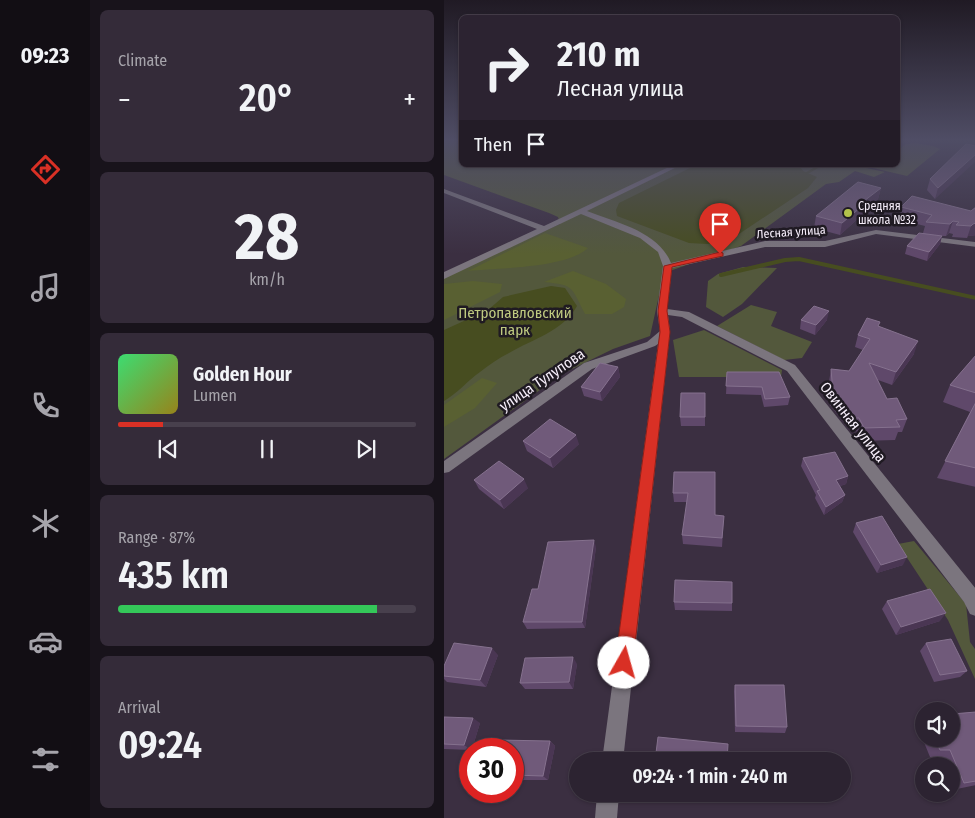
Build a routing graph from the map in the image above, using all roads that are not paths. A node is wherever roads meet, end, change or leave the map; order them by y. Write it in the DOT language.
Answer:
graph roads {
  1 [pos="652,177"];
  2 [pos="444,191"];
  3 [pos="580,211"];
  4 [pos="543,228"];
  5 [pos="975,245"];
  6 [pos="668,268"];
  7 [pos="444,276"];
  8 [pos="662,311"];
  9 [pos="665,332"];
  10 [pos="444,468"];
  11 [pos="975,608"];
  12 [pos="613,752"];
  13 [pos="607,802"];
  14 [pos="606,818"];
  1 -- 3 [label="street"];
  2 -- 4 [label="street"];
  3 -- 4 [label="street"];
  3 -- 6 [label="street"];
  4 -- 7 [label="street"];
  5 -- 6 [label="street, Лесная улица"];
  6 -- 8 [label="street"];
  8 -- 9 [label="street"];
  8 -- 11 [label="street, Овинная улица"];
  9 -- 10 [label="street, улица Тулупова"];
  9 -- 12 [label="street"];
  13 -- 14 [label="street"];
}
